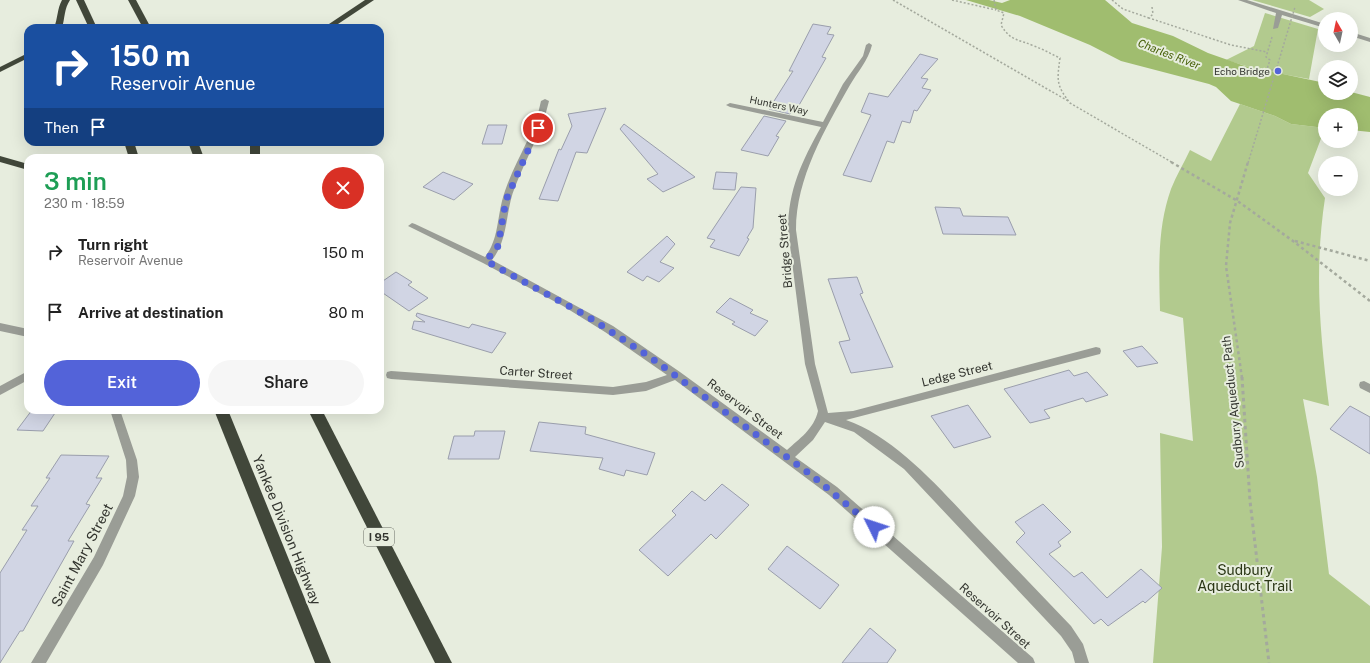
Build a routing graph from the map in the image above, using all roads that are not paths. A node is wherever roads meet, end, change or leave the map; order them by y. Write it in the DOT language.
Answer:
graph roads {
  1 [pos="66,0"];
  2 [pos="80,0"];
  3 [pos="132,0"];
  4 [pos="370,0"];
  5 [pos="1241,0"];
  6 [pos="1280,13"];
  7 [pos="60,24"];
  8 [pos="91,24"];
  9 [pos="145,24"];
  10 [pos="333,24"];
  11 [pos="1318,24"];
  12 [pos="1275,28"];
  13 [pos="1358,36"];
  14 [pos="1370,40"];
  15 [pos="869,45"];
  16 [pos="24,57"];
  17 [pos="0,70"];
  18 [pos="545,101"];
  19 [pos="730,105"];
  20 [pos="824,125"];
  21 [pos="0,159"];
  22 [pos="24,166"];
  23 [pos="412,226"];
  24 [pos="486,261"];
  25 [pos="0,327"];
  26 [pos="24,332"];
  27 [pos="1096,351"];
  28 [pos="676,375"];
  29 [pos="391,376"];
  30 [pos="24,377"];
  31 [pos="0,391"];
  32 [pos="116,414"];
  33 [pos="223,414"];
  34 [pos="317,414"];
  35 [pos="823,417"];
  36 [pos="787,457"];
  37 [pos="38,663"];
  38 [pos="323,663"];
  39 [pos="444,663"];
  40 [pos="1028,663"];
  41 [pos="1082,663"];
  1 -- 7 [label="highway"];
  2 -- 8 [label="highway"];
  3 -- 9 [label="highway"];
  4 -- 10 [label="highway"];
  5 -- 6 [label="street"];
  6 -- 11 [label="street"];
  6 -- 12 [label="street"];
  13 -- 14 [label="street"];
  15 -- 20 [label="street, Bridge Street"];
  16 -- 17 [label="highway"];
  18 -- 24 [label="street"];
  19 -- 20 [label="street, Hunters Way"];
  20 -- 35 [label="street, Bridge Street"];
  21 -- 22 [label="highway"];
  23 -- 24 [label="street, Reservoir Street"];
  24 -- 28 [label="street, Reservoir Street"];
  25 -- 26 [label="street"];
  27 -- 35 [label="street, Ledge Street"];
  28 -- 29 [label="street, Carter Street"];
  28 -- 36 [label="street, Reservoir Street"];
  30 -- 31 [label="street"];
  32 -- 37 [label="street, Saint Mary Street"];
  33 -- 38 [label="highway, Yankee Division Highway"];
  34 -- 39 [label="highway, I 95"];
  35 -- 36 [label="street"];
  35 -- 41 [label="street"];
  36 -- 40 [label="street, Reservoir Street"];
}
